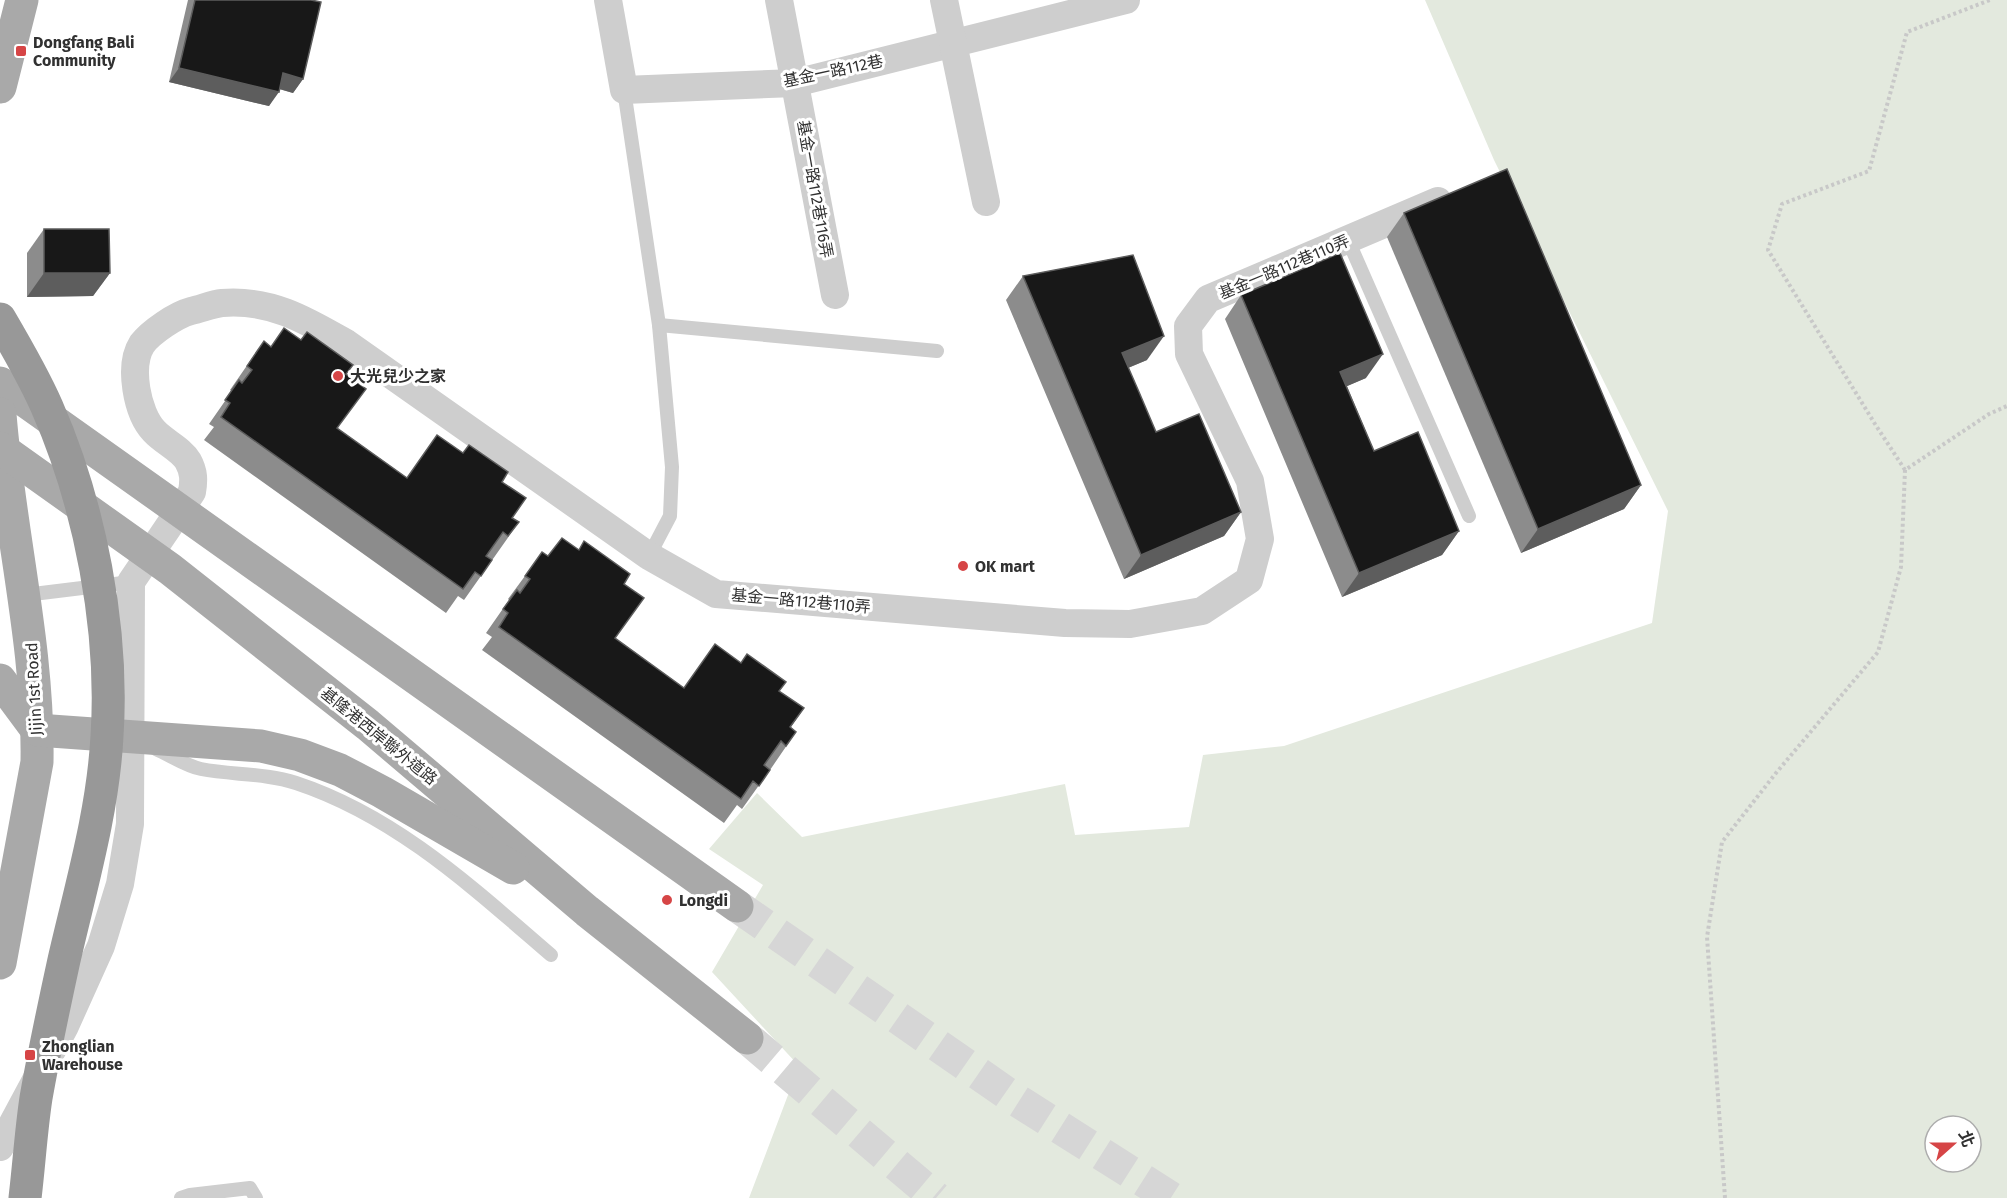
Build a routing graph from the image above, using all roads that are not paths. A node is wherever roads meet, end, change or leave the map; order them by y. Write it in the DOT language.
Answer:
graph roads {
  1 [pos="22,0"];
  2 [pos="608,0"];
  3 [pos="779,0"];
  4 [pos="944,0"];
  5 [pos="1126,0"];
  6 [pos="952,44"];
  7 [pos="795,83"];
  8 [pos="0,87"];
  9 [pos="624,90"];
  10 [pos="1459,192"];
  11 [pos="986,202"];
  12 [pos="1348,240"];
  13 [pos="835,295"];
  14 [pos="0,319"];
  15 [pos="659,325"];
  16 [pos="937,351"];
  17 [pos="0,384"];
  18 [pos="0,429"];
  19 [pos="1469,516"];
  20 [pos="649,556"];
  21 [pos="131,582"];
  22 [pos="25,595"];
  23 [pos="0,680"];
  24 [pos="37,730"];
  25 [pos="132,738"];
  26 [pos="737,906"];
  27 [pos="587,911"];
  28 [pos="551,955"];
  29 [pos="0,963"];
  30 [pos="747,1038"];
  31 [pos="0,1148"];
  32 [pos="25,1198"];
  33 [pos="181,1198"];
  34 [pos="256,1198"];
  1 -- 8 [label="main road"];
  2 -- 9 [label="street"];
  3 -- 7 [label="street, 基金一路112巷116弄"];
  4 -- 6 [label="street"];
  5 -- 6 [label="street, 基金一路112巷"];
  6 -- 7 [label="street, 基金一路112巷"];
  6 -- 11 [label="street"];
  7 -- 9 [label="street, 基金一路112巷"];
  7 -- 13 [label="street, 基金一路112巷116弄"];
  9 -- 15 [label="lane"];
  10 -- 12 [label="street, 基金一路112巷110弄"];
  12 -- 19 [label="lane"];
  12 -- 20 [label="street, 基金一路112巷110弄"];
  14 -- 32 [label="highway"];
  15 -- 16 [label="lane"];
  15 -- 20 [label="lane"];
  17 -- 26 [label="main road"];
  18 -- 22 [label="main road, Jijin 1st Road"];
  18 -- 27 [label="main road, 基隆港西岸聯外道路"];
  20 -- 21 [label="street, 基金一路112巷110弄"];
  21 -- 22 [label="lane"];
  21 -- 25 [label="street"];
  22 -- 24 [label="main road, Jijin 1st Road"];
  23 -- 24 [label="main road"];
  24 -- 25 [label="main road"];
  24 -- 29 [label="main road, Jijin 1st Road"];
  25 -- 27 [label="main road"];
  25 -- 28 [label="lane"];
  25 -- 31 [label="street"];
  27 -- 30 [label="main road, 基隆港西岸聯外道路"];
  33 -- 34 [label="lane"];
}
